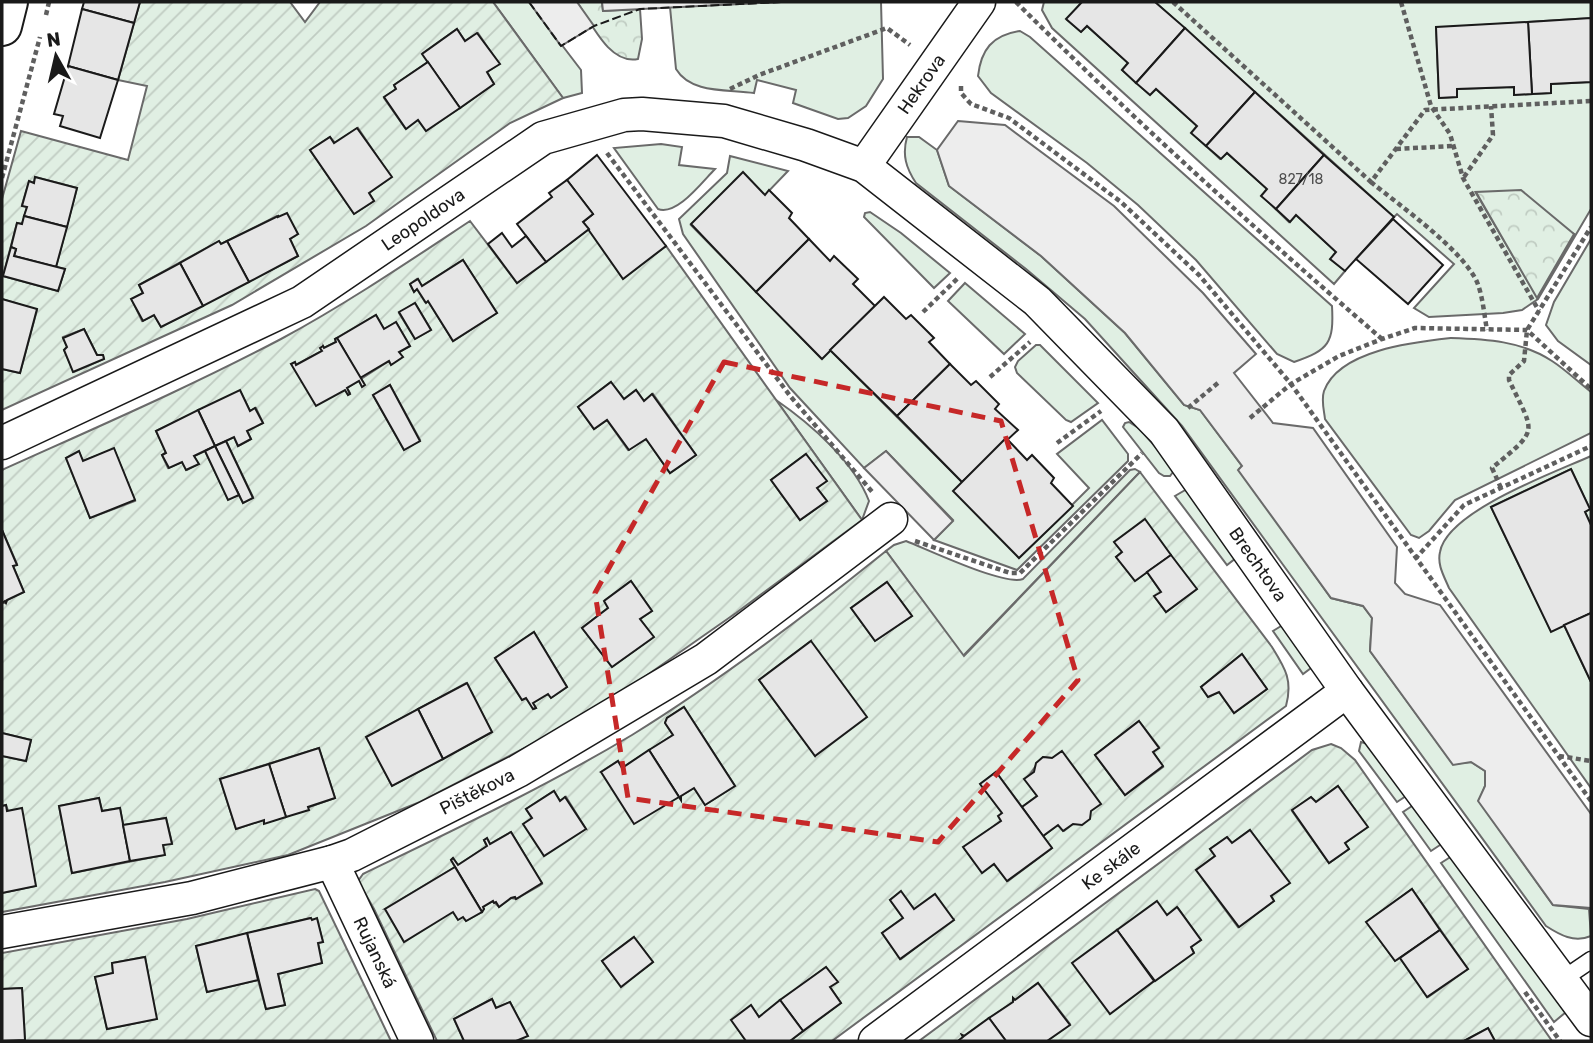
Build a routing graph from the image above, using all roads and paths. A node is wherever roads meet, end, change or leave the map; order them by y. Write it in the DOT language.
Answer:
graph roads {
  1 [pos="8,2"];
  2 [pos="49,2"];
  3 [pos="979,2"];
  4 [pos="1016,2"];
  5 [pos="1173,2"];
  6 [pos="1402,2"];
  7 [pos="2,26"];
  8 [pos="887,28"];
  9 [pos="962,75"];
  10 [pos="727,91"];
  11 [pos="1591,101"];
  12 [pos="1491,106"];
  13 [pos="1433,109"];
  14 [pos="1454,146"];
  15 [pos="1396,149"];
  16 [pos="607,153"];
  17 [pos="864,166"];
  18 [pos="2,178"];
  19 [pos="1463,178"];
  20 [pos="1371,182"];
  21 [pos="1591,227"];
  22 [pos="963,272"];
  23 [pos="1539,311"];
  24 [pos="923,312"];
  25 [pos="1487,330"];
  26 [pos="1527,330"];
  27 [pos="1038,334"];
  28 [pos="1382,339"];
  29 [pos="990,377"];
  30 [pos="1219,382"];
  31 [pos="1291,384"];
  32 [pos="1591,389"];
  33 [pos="1110,404"];
  34 [pos="1191,405"];
  35 [pos="1250,418"];
  36 [pos="1164,431"];
  37 [pos="2,443"];
  38 [pos="1057,443"];
  39 [pos="1130,446"];
  40 [pos="1591,446"];
  41 [pos="1138,457"];
  42 [pos="1145,466"];
  43 [pos="1501,488"];
  44 [pos="880,506"];
  45 [pos="1415,559"];
  46 [pos="1347,691"];
  47 [pos="1559,756"];
  48 [pos="1591,761"];
  49 [pos="1591,801"];
  50 [pos="332,862"];
  51 [pos="2,932"];
  52 [pos="1591,960"];
  53 [pos="1563,979"];
  54 [pos="1591,1020"];
  55 [pos="417,1041"];
  56 [pos="875,1041"];
  1 -- 7 [label="street"];
  2 -- 18 [label="path"];
  3 -- 17 [label="street, Hekrova"];
  4 -- 28 [label="path"];
  5 -- 20 [label="path"];
  6 -- 13 [label="path"];
  8 -- 10 [label="path"];
  9 -- 31 [label="path"];
  11 -- 12 [label="path"];
  12 -- 13 [label="path"];
  12 -- 19 [label="path"];
  13 -- 14 [label="path"];
  13 -- 15 [label="path"];
  14 -- 15 [label="path"];
  14 -- 19 [label="path"];
  15 -- 20 [label="path"];
  16 -- 44 [label="path"];
  17 -- 36 [label="street, Brechtova"];
  17 -- 37 [label="street, Leopoldova"];
  19 -- 23 [label="path"];
  20 -- 25 [label="path"];
  21 -- 23 [label="path"];
  22 -- 24 [label="path"];
  23 -- 26 [label="path"];
  25 -- 26 [label="path"];
  25 -- 28 [label="path"];
  26 -- 32 [label="path"];
  26 -- 43 [label="path"];
  27 -- 29 [label="path"];
  28 -- 31 [label="path"];
  30 -- 34 [label="path"];
  31 -- 35 [label="path"];
  31 -- 45 [label="path"];
  33 -- 38 [label="path"];
  36 -- 41 [label="path"];
  36 -- 46 [label="street, Brechtova"];
  39 -- 41 [label="path"];
  40 -- 43 [label="path"];
  41 -- 42 [label="path"];
  41 -- 44 [label="path"];
  43 -- 45 [label="path"];
  44 -- 50 [label="street, Pištěkova"];
  45 -- 47 [label="path"];
  46 -- 53 [label="street, Brechtova"];
  46 -- 56 [label="street, Ke skále"];
  47 -- 48 [label="path"];
  47 -- 49 [label="path"];
  50 -- 51 [label="street, Pištěkova"];
  50 -- 55 [label="street, Rujanská"];
  52 -- 53 [label="lane"];
  53 -- 54 [label="street, Brechtova"];
}
